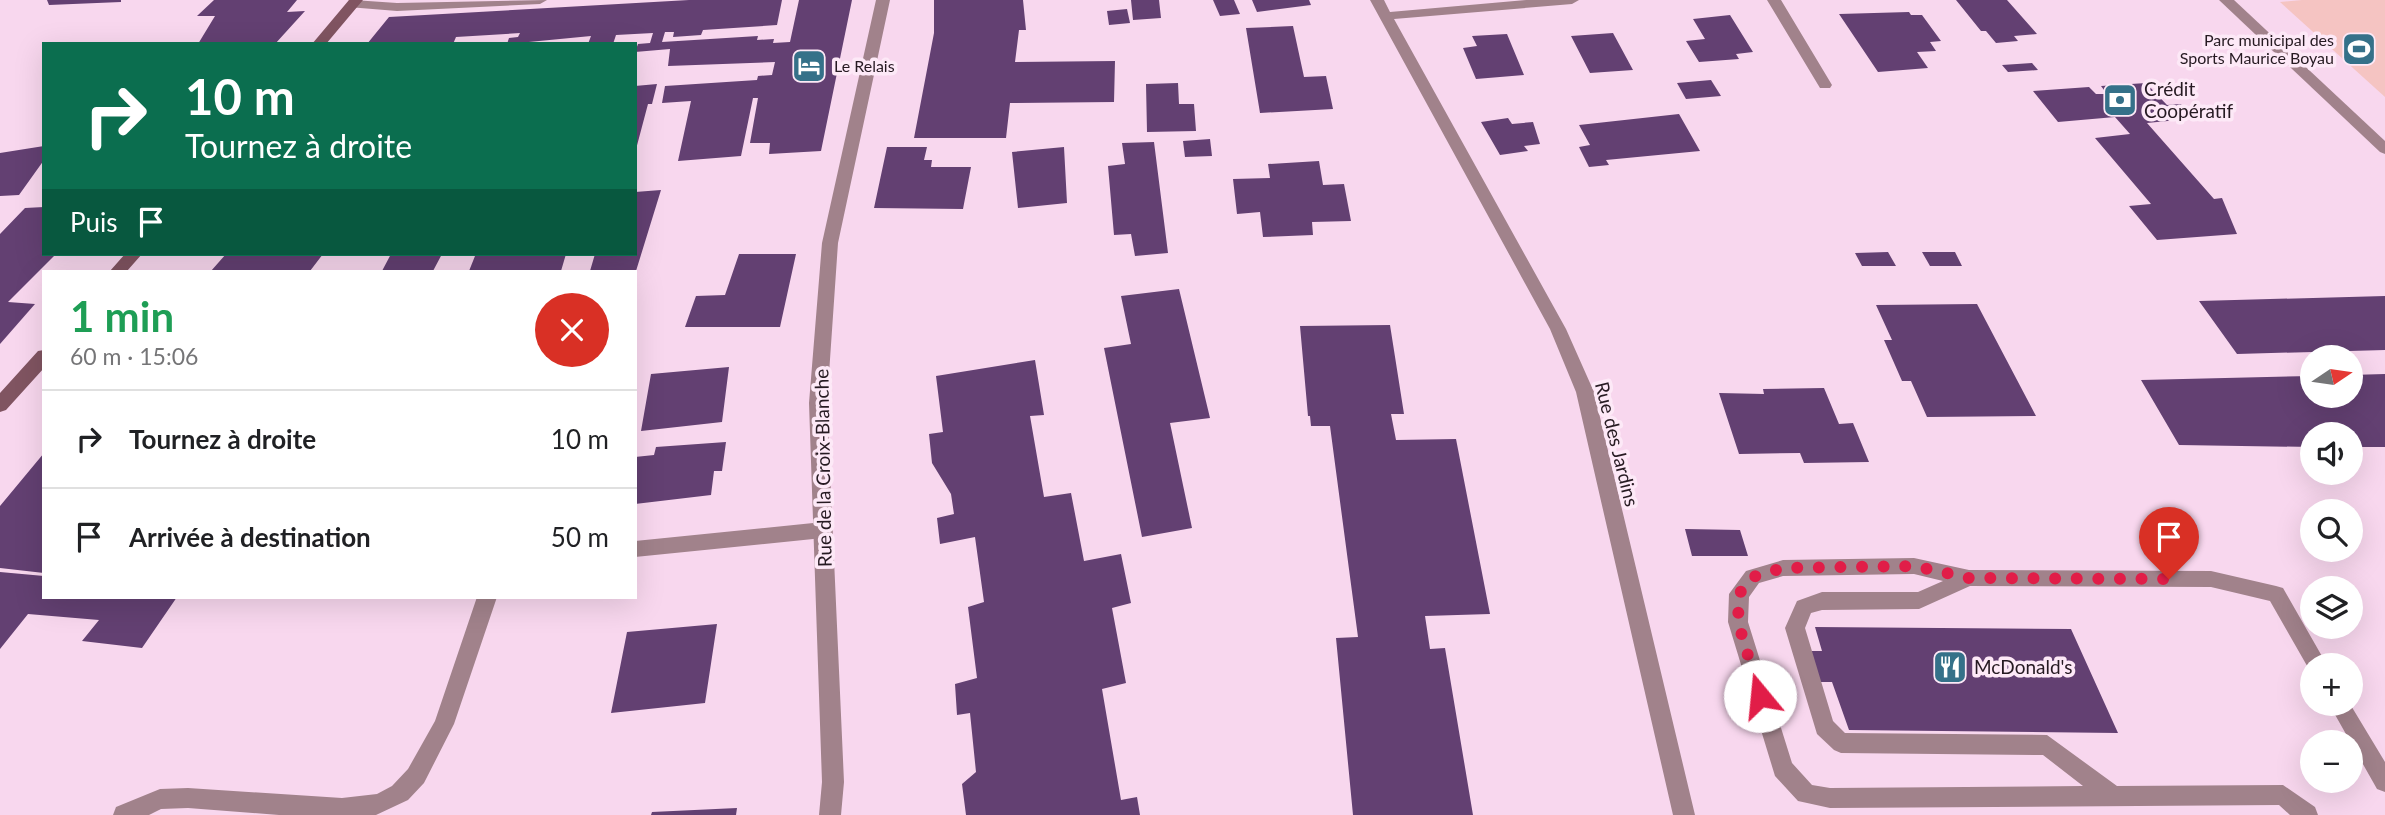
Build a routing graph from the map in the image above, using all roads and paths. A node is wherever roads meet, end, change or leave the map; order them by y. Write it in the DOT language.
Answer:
graph roads {
  1 [pos="540,0"];
  2 [pos="883,0"];
  3 [pos="1572,0"];
  4 [pos="1774,0"];
  5 [pos="2226,0"];
  6 [pos="355,2"];
  7 [pos="1381,8"];
  8 [pos="321,42"];
  9 [pos="1825,85"];
  10 [pos="2385,149"];
  11 [pos="132,256"];
  12 [pos="119,270"];
  13 [pos="42,358"];
  14 [pos="0,405"];
  15 [pos="823,530"];
  16 [pos="637,549"];
  17 [pos="1969,578"];
  18 [pos="486,599"];
  19 [pos="2310,653"];
  20 [pos="2346,716"];
  21 [pos="2385,782"];
  22 [pos="2114,797"];
  23 [pos="124,815"];
  24 [pos="830,815"];
  25 [pos="1684,815"];
  26 [pos="2307,815"];
  1 -- 6 [label="street"];
  2 -- 15 [label="street, Rue de la Croix-Blanche"];
  3 -- 7 [label="street"];
  4 -- 9 [label="street"];
  5 -- 10 [label="street"];
  6 -- 8 [label="main road"];
  7 -- 25 [label="street, Rue des Jardins"];
  11 -- 12 [label="main road"];
  13 -- 14 [label="main road"];
  15 -- 16 [label="street"];
  15 -- 24 [label="street, Rue de la Croix-Blanche"];
  17 -- 19 [label="street"];
  17 -- 22 [label="street"];
  17 -- 22 [label="street"];
  18 -- 23 [label="street"];
  20 -- 21 [label="street"];
  22 -- 26 [label="street"];
}
